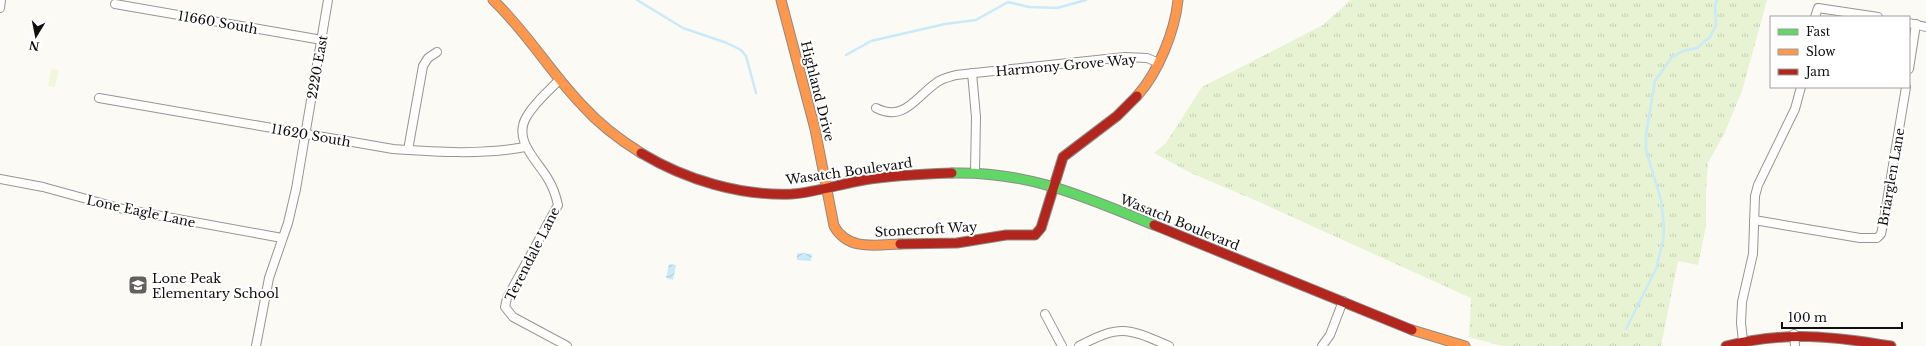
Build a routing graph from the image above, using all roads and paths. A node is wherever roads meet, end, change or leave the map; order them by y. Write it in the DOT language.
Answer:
graph roads {
  1 [pos="1,0"];
  2 [pos="328,0"];
  3 [pos="493,0"];
  4 [pos="781,0"];
  5 [pos="1178,0"];
  6 [pos="115,4"];
  7 [pos="0,8"];
  8 [pos="1815,16"];
  9 [pos="1871,16"];
  10 [pos="1913,24"];
  11 [pos="1926,27"];
  12 [pos="322,40"];
  13 [pos="437,52"];
  14 [pos="1910,58"];
  15 [pos="1159,63"];
  16 [pos="972,74"];
  17 [pos="560,79"];
  18 [pos="1801,88"];
  19 [pos="1906,88"];
  20 [pos="99,98"];
  21 [pos="876,108"];
  22 [pos="305,134"];
  23 [pos="525,146"];
  24 [pos="408,150"];
  25 [pos="975,172"];
  26 [pos="0,179"];
  27 [pos="1053,186"];
  28 [pos="827,190"];
  29 [pos="1754,220"];
  30 [pos="282,238"];
  31 [pos="1343,301"];
  32 [pos="1045,314"];
  33 [pos="1794,334"];
  34 [pos="1743,341"];
  35 [pos="256,346"];
  36 [pos="567,346"];
  37 [pos="1062,346"];
  38 [pos="1079,346"];
  39 [pos="1169,346"];
  40 [pos="1322,346"];
  41 [pos="1465,346"];
  42 [pos="1726,346"];
  43 [pos="1795,346"];
  44 [pos="1891,346"];
  1 -- 7 [label="street"];
  2 -- 12 [label="street, 2220 East"];
  3 -- 17 [label="main road, Wasatch Boulevard"];
  4 -- 28 [label="main road, Highland Drive"];
  5 -- 15 [label="main road, Stonecroft Way"];
  6 -- 12 [label="street, 11660 South"];
  8 -- 9 [label="street"];
  10 -- 11 [label="street"];
  10 -- 14 [label="street"];
  12 -- 22 [label="street, 2220 East"];
  13 -- 24 [label="street"];
  15 -- 16 [label="street, Harmony Grove Way"];
  15 -- 27 [label="main road, Stonecroft Way"];
  16 -- 21 [label="street, Harmony Grove Way"];
  16 -- 25 [label="street"];
  17 -- 23 [label="street, Terendale Lane"];
  17 -- 28 [label="main road, Wasatch Boulevard"];
  18 -- 29 [label="street"];
  19 -- 29 [label="street, Briarglen Lane"];
  20 -- 22 [label="street, 11620 South"];
  22 -- 24 [label="street, 11620 South"];
  22 -- 30 [label="street, 2220 East"];
  23 -- 24 [label="street, 11620 South"];
  23 -- 36 [label="street, Terendale Lane"];
  25 -- 27 [label="main road, Wasatch Boulevard"];
  25 -- 28 [label="main road, Wasatch Boulevard"];
  26 -- 30 [label="street, Lone Eagle Lane"];
  27 -- 28 [label="main road, Stonecroft Way"];
  27 -- 31 [label="main road, Wasatch Boulevard"];
  29 -- 34 [label="street"];
  30 -- 35 [label="street, 2220 East"];
  31 -- 40 [label="street"];
  31 -- 41 [label="main road, Wasatch Boulevard"];
  32 -- 37 [label="street"];
  33 -- 34 [label="main road"];
  33 -- 43 [label="street"];
  33 -- 44 [label="main road"];
  34 -- 42 [label="main road"];
  38 -- 39 [label="street"];
}
